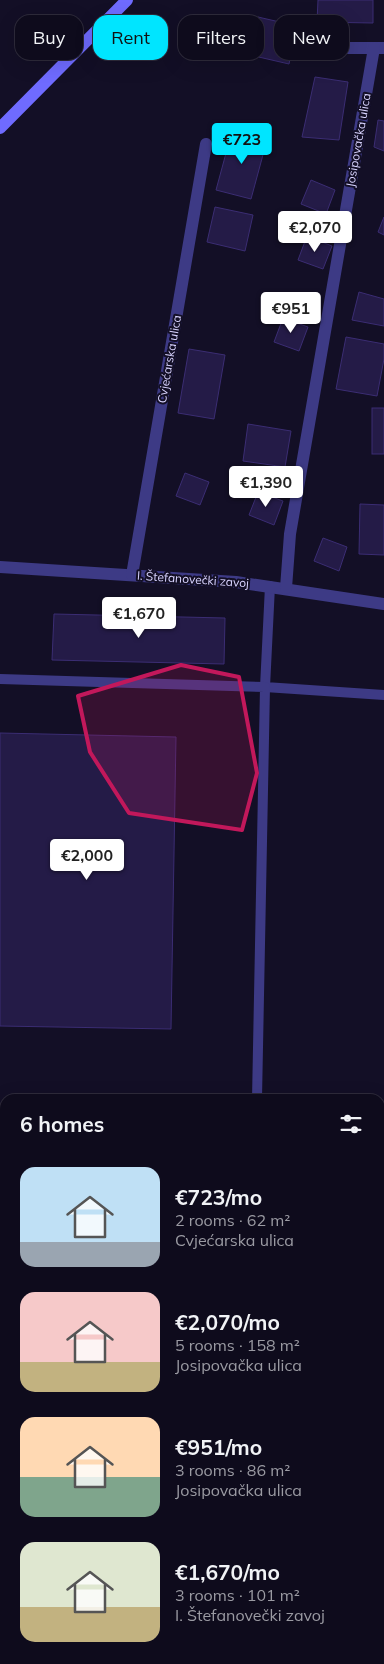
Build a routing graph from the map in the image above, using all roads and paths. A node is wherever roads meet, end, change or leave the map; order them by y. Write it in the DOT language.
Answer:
graph roads {
  1 [pos="127,0"];
  2 [pos="349,48"];
  3 [pos="379,48"];
  4 [pos="0,128"];
  5 [pos="206,144"];
  6 [pos="0,567"];
  7 [pos="132,575"];
  8 [pos="270,586"];
  9 [pos="286,588"];
  10 [pos="384,604"];
  11 [pos="0,679"];
  12 [pos="265,687"];
  13 [pos="384,695"];
  14 [pos="257,1094"];
  1 -- 4 [label="street"];
  2 -- 3 [label="street, Josipovačka ulica"];
  3 -- 9 [label="street, Josipovačka ulica"];
  5 -- 7 [label="street, Cvjećarska ulica"];
  6 -- 7 [label="street, I. Štefanovečki zavoj"];
  7 -- 8 [label="street, I. Štefanovečki zavoj"];
  8 -- 9 [label="street, I. Štefanovečki zavoj"];
  8 -- 12 [label="lane"];
  9 -- 10 [label="street, I. Štefanovečki zavoj"];
  11 -- 12 [label="lane"];
  12 -- 13 [label="lane"];
  12 -- 14 [label="lane"];
}
